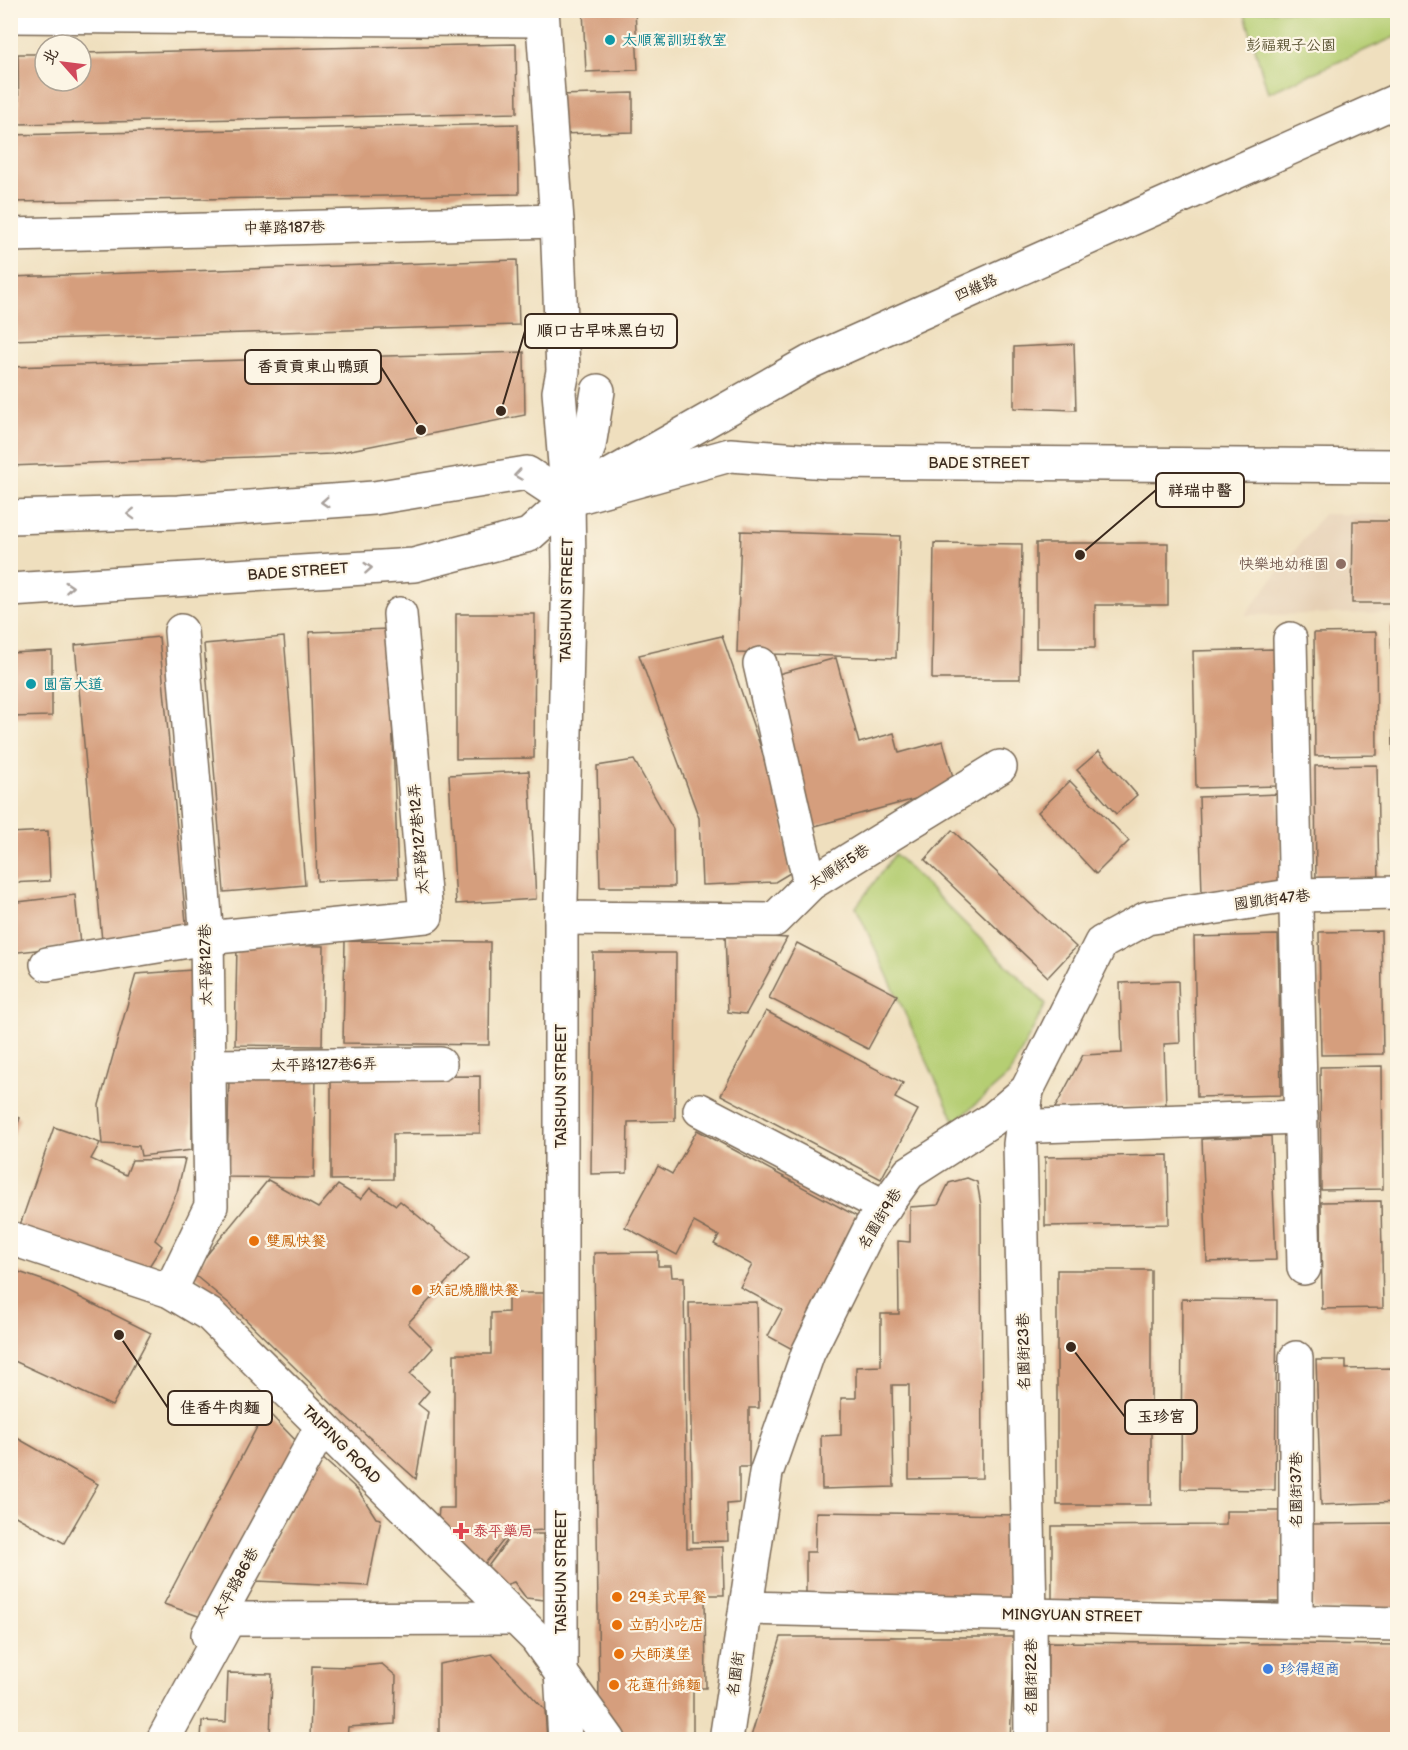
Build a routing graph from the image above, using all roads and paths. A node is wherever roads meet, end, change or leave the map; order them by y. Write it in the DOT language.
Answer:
graph roads {
  1 [pos="542,15"];
  2 [pos="10,16"];
  3 [pos="1398,100"];
  4 [pos="557,221"];
  5 [pos="10,235"];
  6 [pos="598,391"];
  7 [pos="1398,466"];
  8 [pos="568,500"];
  9 [pos="10,518"];
  10 [pos="10,590"];
  11 [pos="400,614"];
  12 [pos="181,631"];
  13 [pos="1290,639"];
  14 [pos="760,664"];
  15 [pos="1000,767"];
  16 [pos="810,884"];
  17 [pos="1398,893"];
  18 [pos="1296,895"];
  19 [pos="561,918"];
  20 [pos="1148,918"];
  21 [pos="207,938"];
  22 [pos="47,964"];
  23 [pos="440,1064"];
  24 [pos="208,1066"];
  25 [pos="1027,1090"];
  26 [pos="700,1110"];
  27 [pos="1301,1117"];
  28 [pos="1022,1124"];
  29 [pos="885,1207"];
  30 [pos="10,1238"];
  31 [pos="1304,1268"];
  32 [pos="170,1291"];
  33 [pos="1296,1358"];
  34 [pos="322,1426"];
  35 [pos="746,1608"];
  36 [pos="1030,1615"];
  37 [pos="515,1618"];
  38 [pos="1296,1621"];
  39 [pos="1398,1624"];
  40 [pos="561,1672"];
  41 [pos="584,1704"];
  42 [pos="151,1740"];
  43 [pos="163,1740"];
  44 [pos="565,1740"];
  45 [pos="595,1740"];
  46 [pos="609,1740"];
  47 [pos="726,1740"];
  48 [pos="1031,1740"];
  1 -- 2 [label="street"];
  1 -- 4 [label="street, TAISHUN STREET"];
  3 -- 8 [label="street, 四維路"];
  4 -- 5 [label="street, 中華路187巷"];
  4 -- 8 [label="street, TAISHUN STREET"];
  6 -- 8 [label="street"];
  7 -- 8 [label="street, BADE STREET"];
  8 -- 9 [label="street, one-way"];
  10 -- 8 [label="street, BADE STREET, one-way"];
  8 -- 19 [label="street, TAISHUN STREET"];
  11 -- 21 [label="street, 太平路127巷12弄"];
  12 -- 21 [label="street, 太平路127巷"];
  13 -- 18 [label="street"];
  14 -- 16 [label="street"];
  15 -- 16 [label="street, 太順街5巷"];
  16 -- 19 [label="street, 太順街5巷"];
  17 -- 18 [label="street, 國凱街47巷"];
  18 -- 20 [label="street, 國凱街47巷"];
  18 -- 27 [label="street"];
  19 -- 40 [label="street, TAISHUN STREET"];
  20 -- 25 [label="street, 名園街9巷"];
  21 -- 22 [label="street"];
  21 -- 24 [label="street, 太平路127巷"];
  23 -- 24 [label="street, 太平路127巷6弄"];
  24 -- 32 [label="street, 太平路127巷"];
  25 -- 28 [label="street, 名園街23巷"];
  25 -- 29 [label="street, 名園街9巷"];
  26 -- 29 [label="street"];
  27 -- 28 [label="street"];
  27 -- 31 [label="street"];
  28 -- 36 [label="street, 名園街23巷"];
  29 -- 35 [label="street, 名園街9巷"];
  30 -- 32 [label="street, TAIPING ROAD"];
  32 -- 34 [label="street, TAIPING ROAD"];
  33 -- 38 [label="street, 名園街37巷"];
  34 -- 37 [label="street, TAIPING ROAD"];
  34 -- 42 [label="street, 太平路86巷"];
  35 -- 36 [label="street, MINGYUAN STREET"];
  35 -- 47 [label="street, 名園街"];
  36 -- 38 [label="street, MINGYUAN STREET"];
  36 -- 48 [label="street, 名園街22巷"];
  37 -- 40 [label="street, TAIPING ROAD"];
  37 -- 43 [label="street, 太平路86巷"];
  38 -- 39 [label="street, MINGYUAN STREET"];
  40 -- 41 [label="street, TAIPING ROAD"];
  40 -- 44 [label="street, TAISHUN STREET"];
  41 -- 45 [label="street"];
  41 -- 46 [label="street, TAIPING ROAD"];
}
